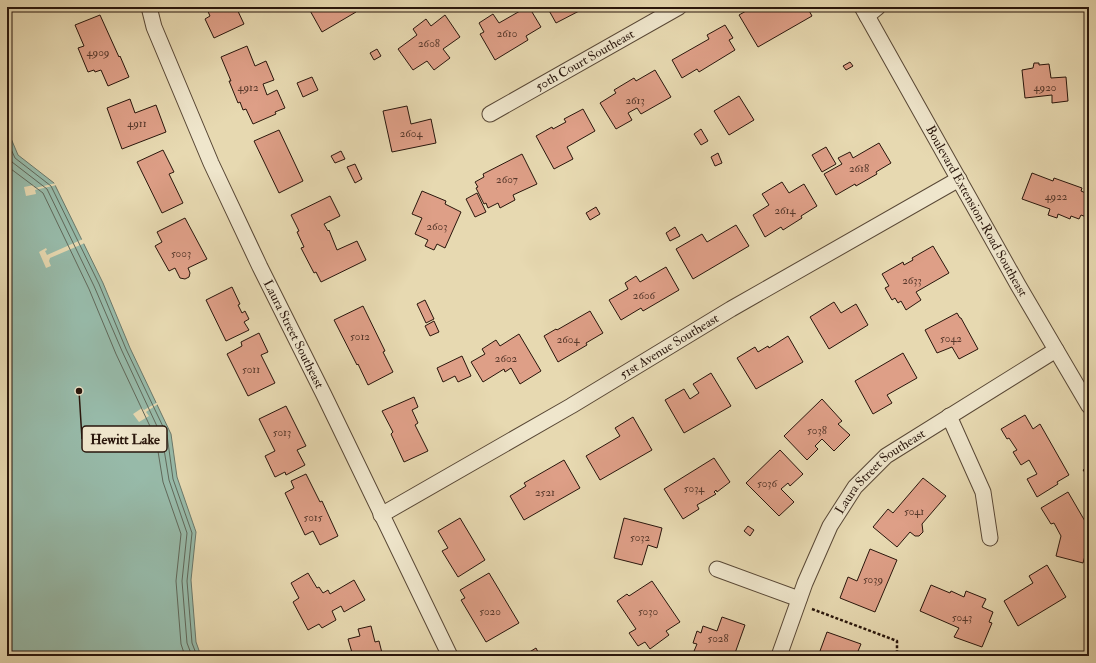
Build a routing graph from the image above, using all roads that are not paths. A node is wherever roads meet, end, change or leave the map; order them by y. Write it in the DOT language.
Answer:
graph roads {
  1 [pos="148,7"];
  2 [pos="679,7"];
  3 [pos="869,10"];
  4 [pos="490,114"];
  5 [pos="959,179"];
  6 [pos="1056,350"];
  7 [pos="1089,406"];
  8 [pos="949,416"];
  9 [pos="381,515"];
  10 [pos="990,538"];
  11 [pos="717,569"];
  12 [pos="799,601"];
  13 [pos="450,656"];
  14 [pos="779,656"];
  1 -- 9 [label="street, Laura Street Southeast"];
  2 -- 4 [label="street, 50th Court Southeast"];
  3 -- 5 [label="street, Boulevard Extension-Road Southeast"];
  5 -- 6 [label="street, Boulevard Extension-Road Southeast"];
  5 -- 9 [label="street, 51st Avenue Southeast"];
  6 -- 7 [label="street, Boulevard Extension-Road Southeast"];
  6 -- 8 [label="street, Laura Street Southeast"];
  8 -- 10 [label="street"];
  8 -- 12 [label="street, Laura Street Southeast"];
  9 -- 13 [label="street, Laura Street Southeast"];
  11 -- 12 [label="street"];
  12 -- 14 [label="street, Laura Street Southeast"];
}
